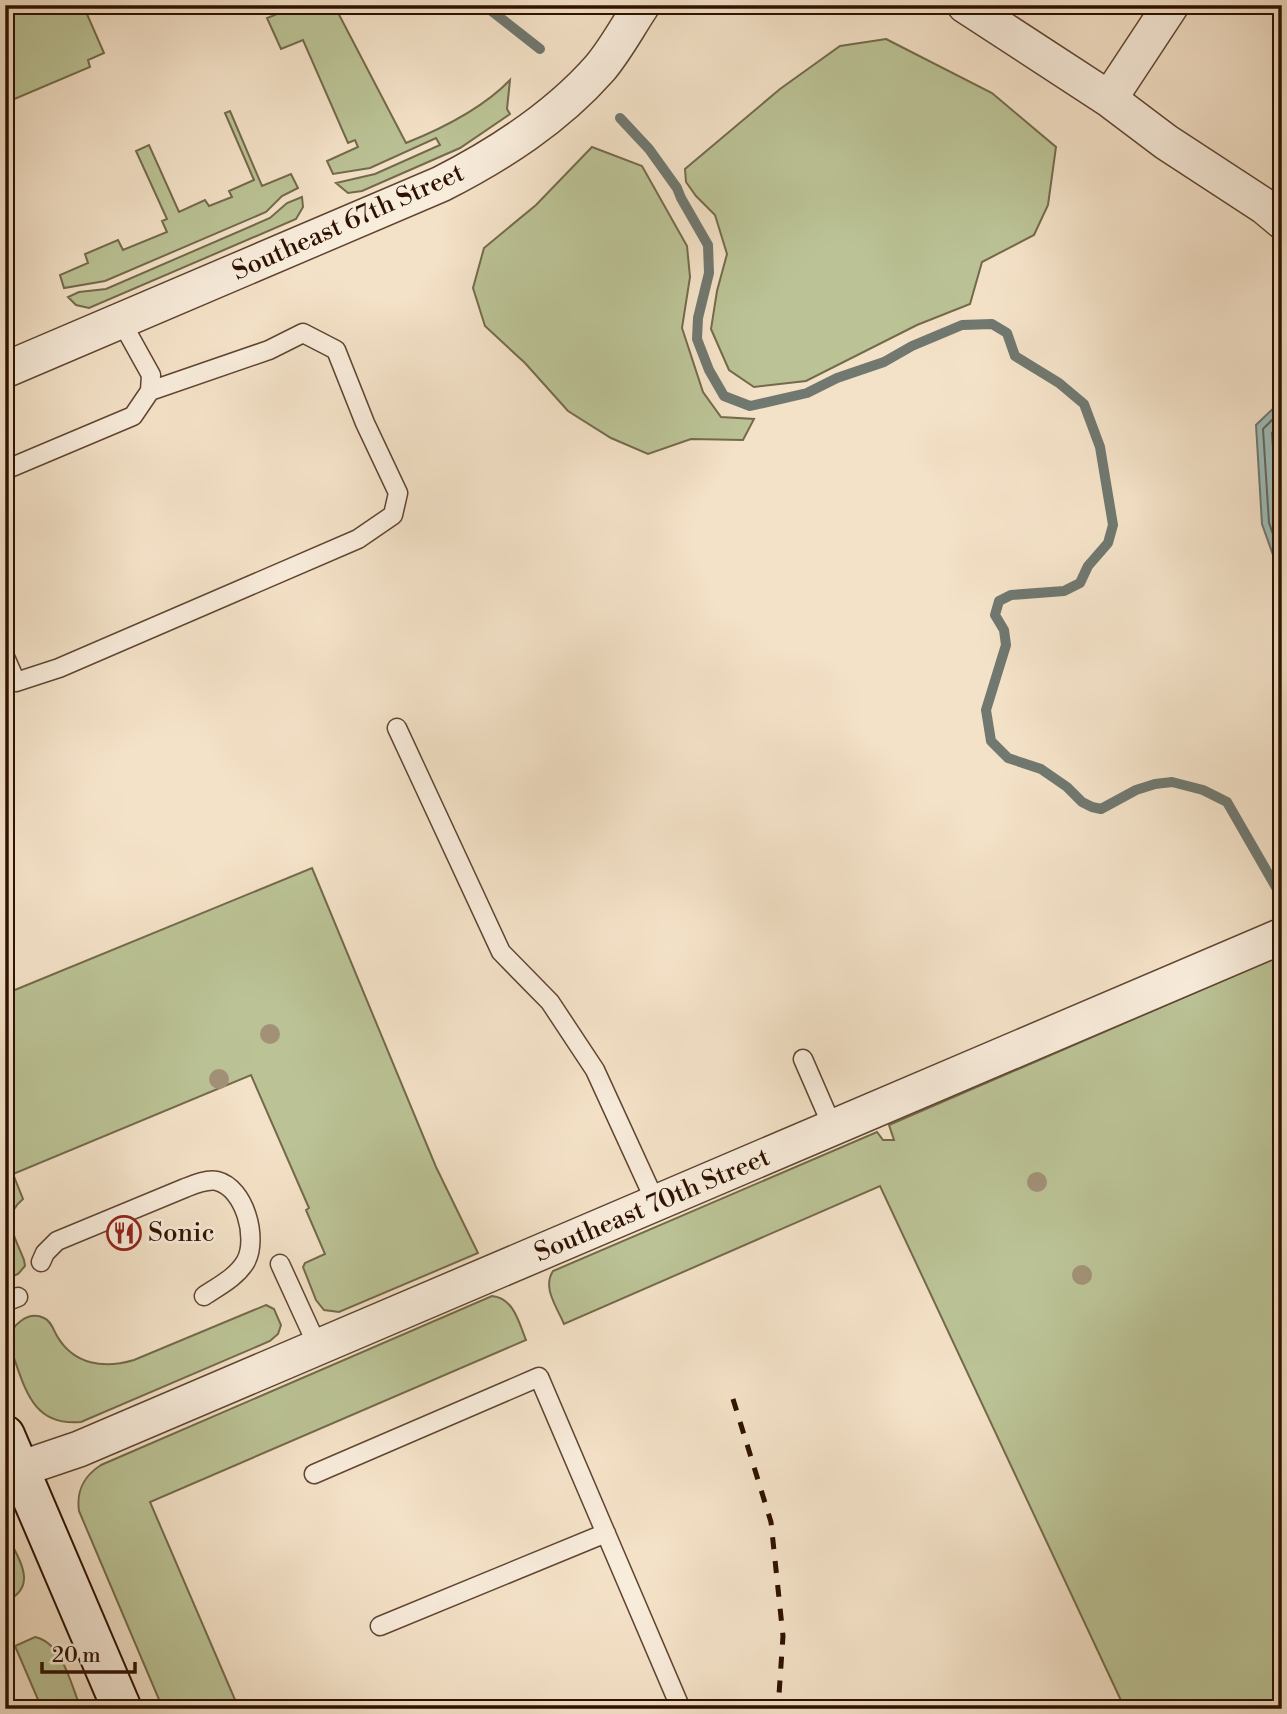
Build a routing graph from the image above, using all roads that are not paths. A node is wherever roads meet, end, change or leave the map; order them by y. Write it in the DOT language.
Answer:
graph roads {
  1 [pos="642,5"];
  2 [pos="965,5"];
  3 [pos="1171,5"];
  4 [pos="1109,99"];
  5 [pos="1282,220"];
  6 [pos="121,321"];
  7 [pos="5,370"];
  8 [pos="150,391"];
  9 [pos="5,470"];
  10 [pos="5,657"];
  11 [pos="397,728"];
  12 [pos="1282,936"];
  13 [pos="803,1059"];
  14 [pos="833,1128"];
  15 [pos="656,1203"];
  16 [pos="41,1262"];
  17 [pos="280,1264"];
  18 [pos="204,1296"];
  19 [pos="318,1347"];
  20 [pos="12,1452"];
  21 [pos="314,1474"];
  22 [pos="606,1533"];
  23 [pos="380,1626"];
  24 [pos="122,1709"];
  25 [pos="681,1709"];
  1 -- 6 [label="street, Southeast 67th Street"];
  2 -- 4 [label="street"];
  3 -- 4 [label="street"];
  4 -- 5 [label="street"];
  6 -- 7 [label="street, Southeast 67th Street"];
  6 -- 8 [label="lane"];
  8 -- 9 [label="lane"];
  8 -- 10 [label="lane"];
  11 -- 15 [label="lane"];
  12 -- 14 [label="street, Southeast 70th Street"];
  13 -- 14 [label="lane"];
  14 -- 15 [label="street, Southeast 70th Street"];
  15 -- 19 [label="street, Southeast 70th Street"];
  16 -- 18 [label="lane"];
  17 -- 19 [label="lane"];
  19 -- 20 [label="street, Southeast 70th Street"];
  20 -- 24 [label="main road"];
  21 -- 22 [label="lane"];
  22 -- 23 [label="lane"];
  22 -- 25 [label="lane"];
}
